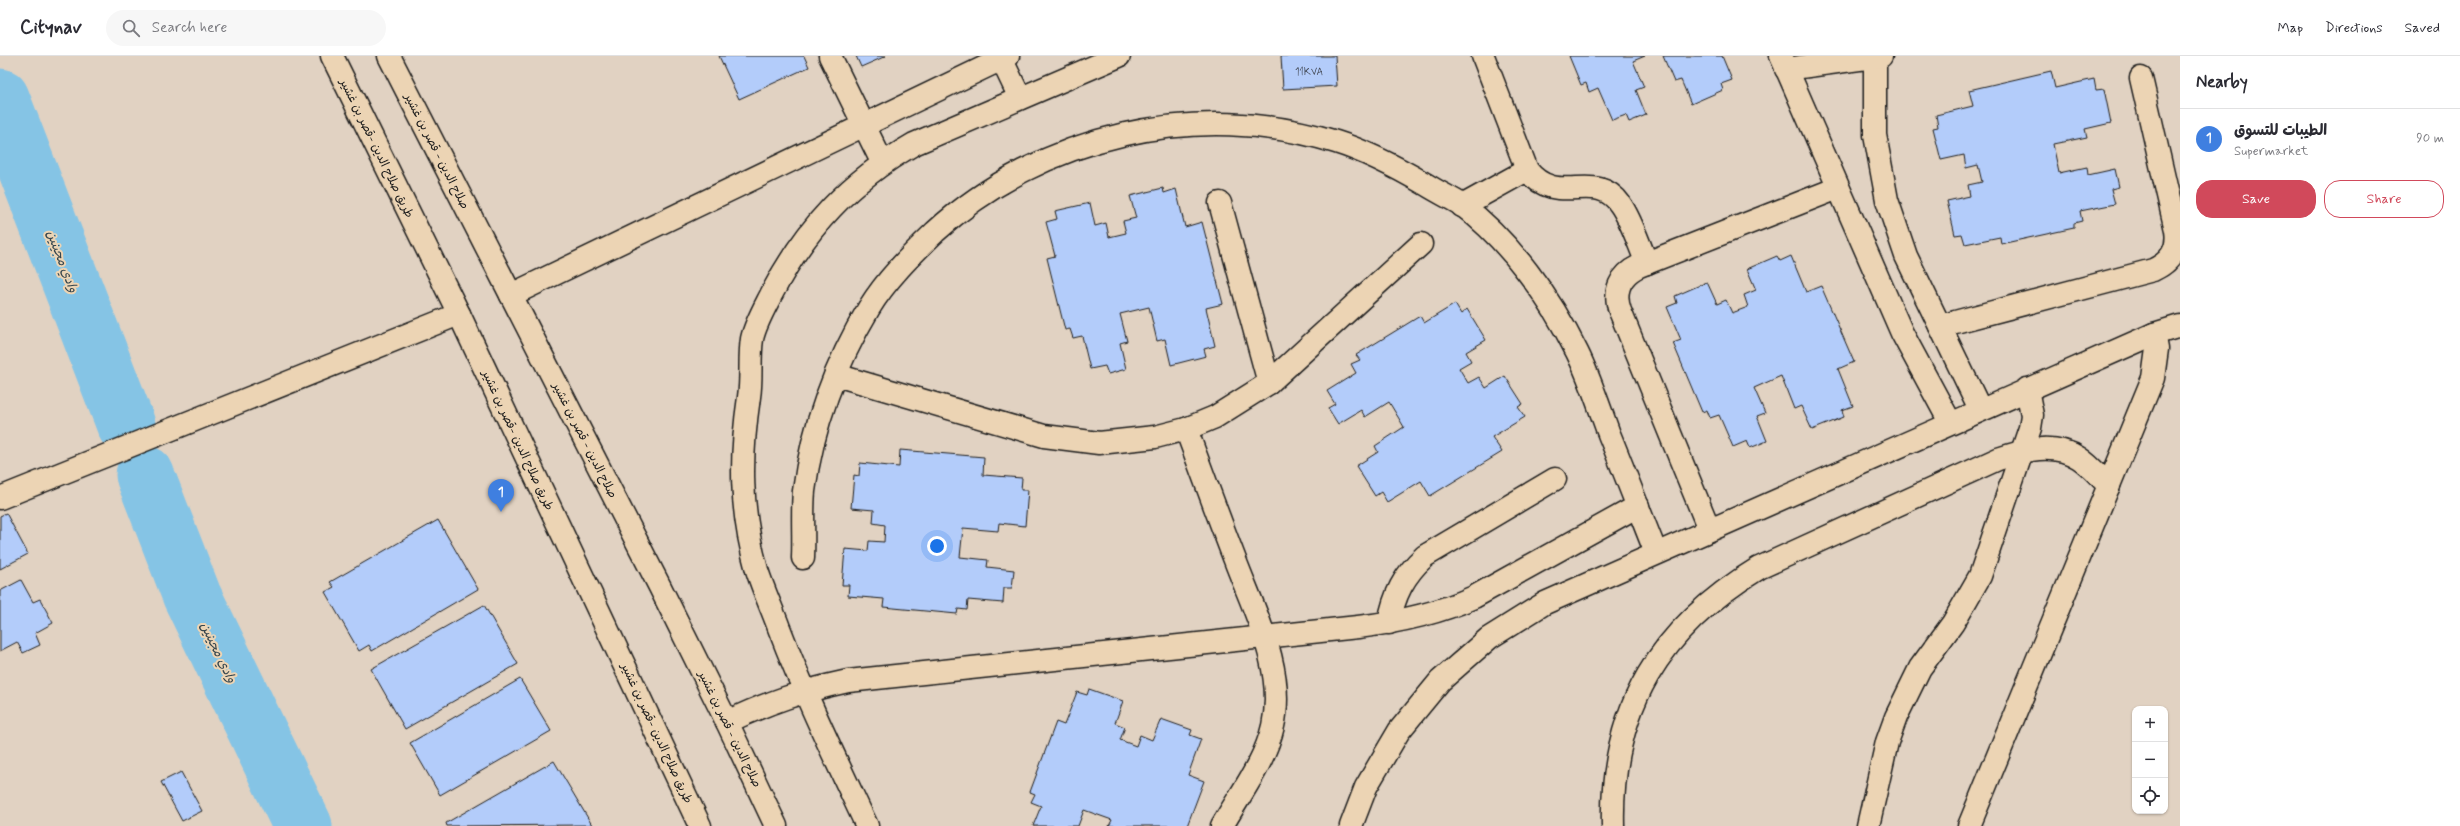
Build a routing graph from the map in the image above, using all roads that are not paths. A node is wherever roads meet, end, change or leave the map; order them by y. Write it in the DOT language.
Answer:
graph roads {
  1 [pos="332,56"];
  2 [pos="389,56"];
  3 [pos="830,56"];
  4 [pos="1119,56"];
  5 [pos="1483,56"];
  6 [pos="1877,56"];
  7 [pos="1003,57"];
  8 [pos="1784,62"];
  9 [pos="2141,78"];
  10 [pos="1020,98"];
  11 [pos="863,125"];
  12 [pos="882,162"];
  13 [pos="1527,170"];
  14 [pos="1838,188"];
  15 [pos="1220,203"];
  16 [pos="1462,206"];
  17 [pos="1421,244"];
  18 [pos="1647,263"];
  19 [pos="511,295"];
  20 [pos="459,314"];
  21 [pos="1940,326"];
  22 [pos="2180,326"];
  23 [pos="2154,334"];
  24 [pos="836,375"];
  25 [pos="1269,383"];
  26 [pos="2027,389"];
  27 [pos="1980,409"];
  28 [pos="1950,422"];
  29 [pos="1186,429"];
  30 [pos="2022,450"];
  31 [pos="1554,479"];
  32 [pos="2109,486"];
  33 [pos="0,498"];
  34 [pos="1638,506"];
  35 [pos="1709,529"];
  36 [pos="1656,553"];
  37 [pos="803,558"];
  38 [pos="1389,624"];
  39 [pos="1263,637"];
  40 [pos="803,690"];
  41 [pos="727,722"];
  42 [pos="700,826"];
  43 [pos="776,826"];
  44 [pos="867,826"];
  45 [pos="1222,826"];
  46 [pos="1351,826"];
  47 [pos="1613,826"];
  48 [pos="1868,826"];
  49 [pos="1969,826"];
  1 -- 20 [label="main road, طريق صلاح الدين -قصر بن غشير"];
  2 -- 19 [label="main road, صلاح الدين - قصر بن غشير"];
  3 -- 11 [label="main road"];
  4 -- 10 [label="main road"];
  5 -- 13 [label="main road"];
  6 -- 8 [label="main road"];
  6 -- 21 [label="main road"];
  7 -- 10 [label="main road"];
  7 -- 11 [label="main road"];
  8 -- 14 [label="main road"];
  9 -- 21 [label="main road"];
  10 -- 12 [label="main road"];
  11 -- 12 [label="main road"];
  11 -- 19 [label="main road"];
  12 -- 40 [label="main road"];
  13 -- 16 [label="main road"];
  13 -- 18 [label="main road"];
  14 -- 18 [label="main road"];
  14 -- 28 [label="main road"];
  15 -- 25 [label="main road"];
  16 -- 24 [label="main road"];
  16 -- 34 [label="main road"];
  17 -- 25 [label="main road"];
  18 -- 35 [label="main road"];
  19 -- 41 [label="main road, صلاح الدين - قصر بن غشير"];
  20 -- 33 [label="main road"];
  20 -- 42 [label="main road, طريق صلاح الدين -قصر بن غشير"];
  21 -- 27 [label="main road"];
  22 -- 23 [label="main road"];
  23 -- 26 [label="main road"];
  23 -- 32 [label="main road"];
  24 -- 29 [label="main road"];
  24 -- 37 [label="main road"];
  25 -- 29 [label="main road"];
  26 -- 27 [label="main road"];
  26 -- 30 [label="main road"];
  27 -- 28 [label="main road"];
  28 -- 35 [label="main road"];
  29 -- 39 [label="main road"];
  30 -- 32 [label="main road"];
  30 -- 47 [label="main road"];
  30 -- 48 [label="main road"];
  31 -- 38 [label="main road"];
  32 -- 49 [label="main road"];
  34 -- 36 [label="main road"];
  34 -- 38 [label="main road"];
  35 -- 36 [label="main road"];
  36 -- 46 [label="main road"];
  38 -- 39 [label="main road"];
  39 -- 40 [label="main road"];
  39 -- 45 [label="main road"];
  40 -- 41 [label="main road"];
  40 -- 44 [label="main road"];
  41 -- 43 [label="main road, صلاح الدين - قصر بن غشير"];
}
